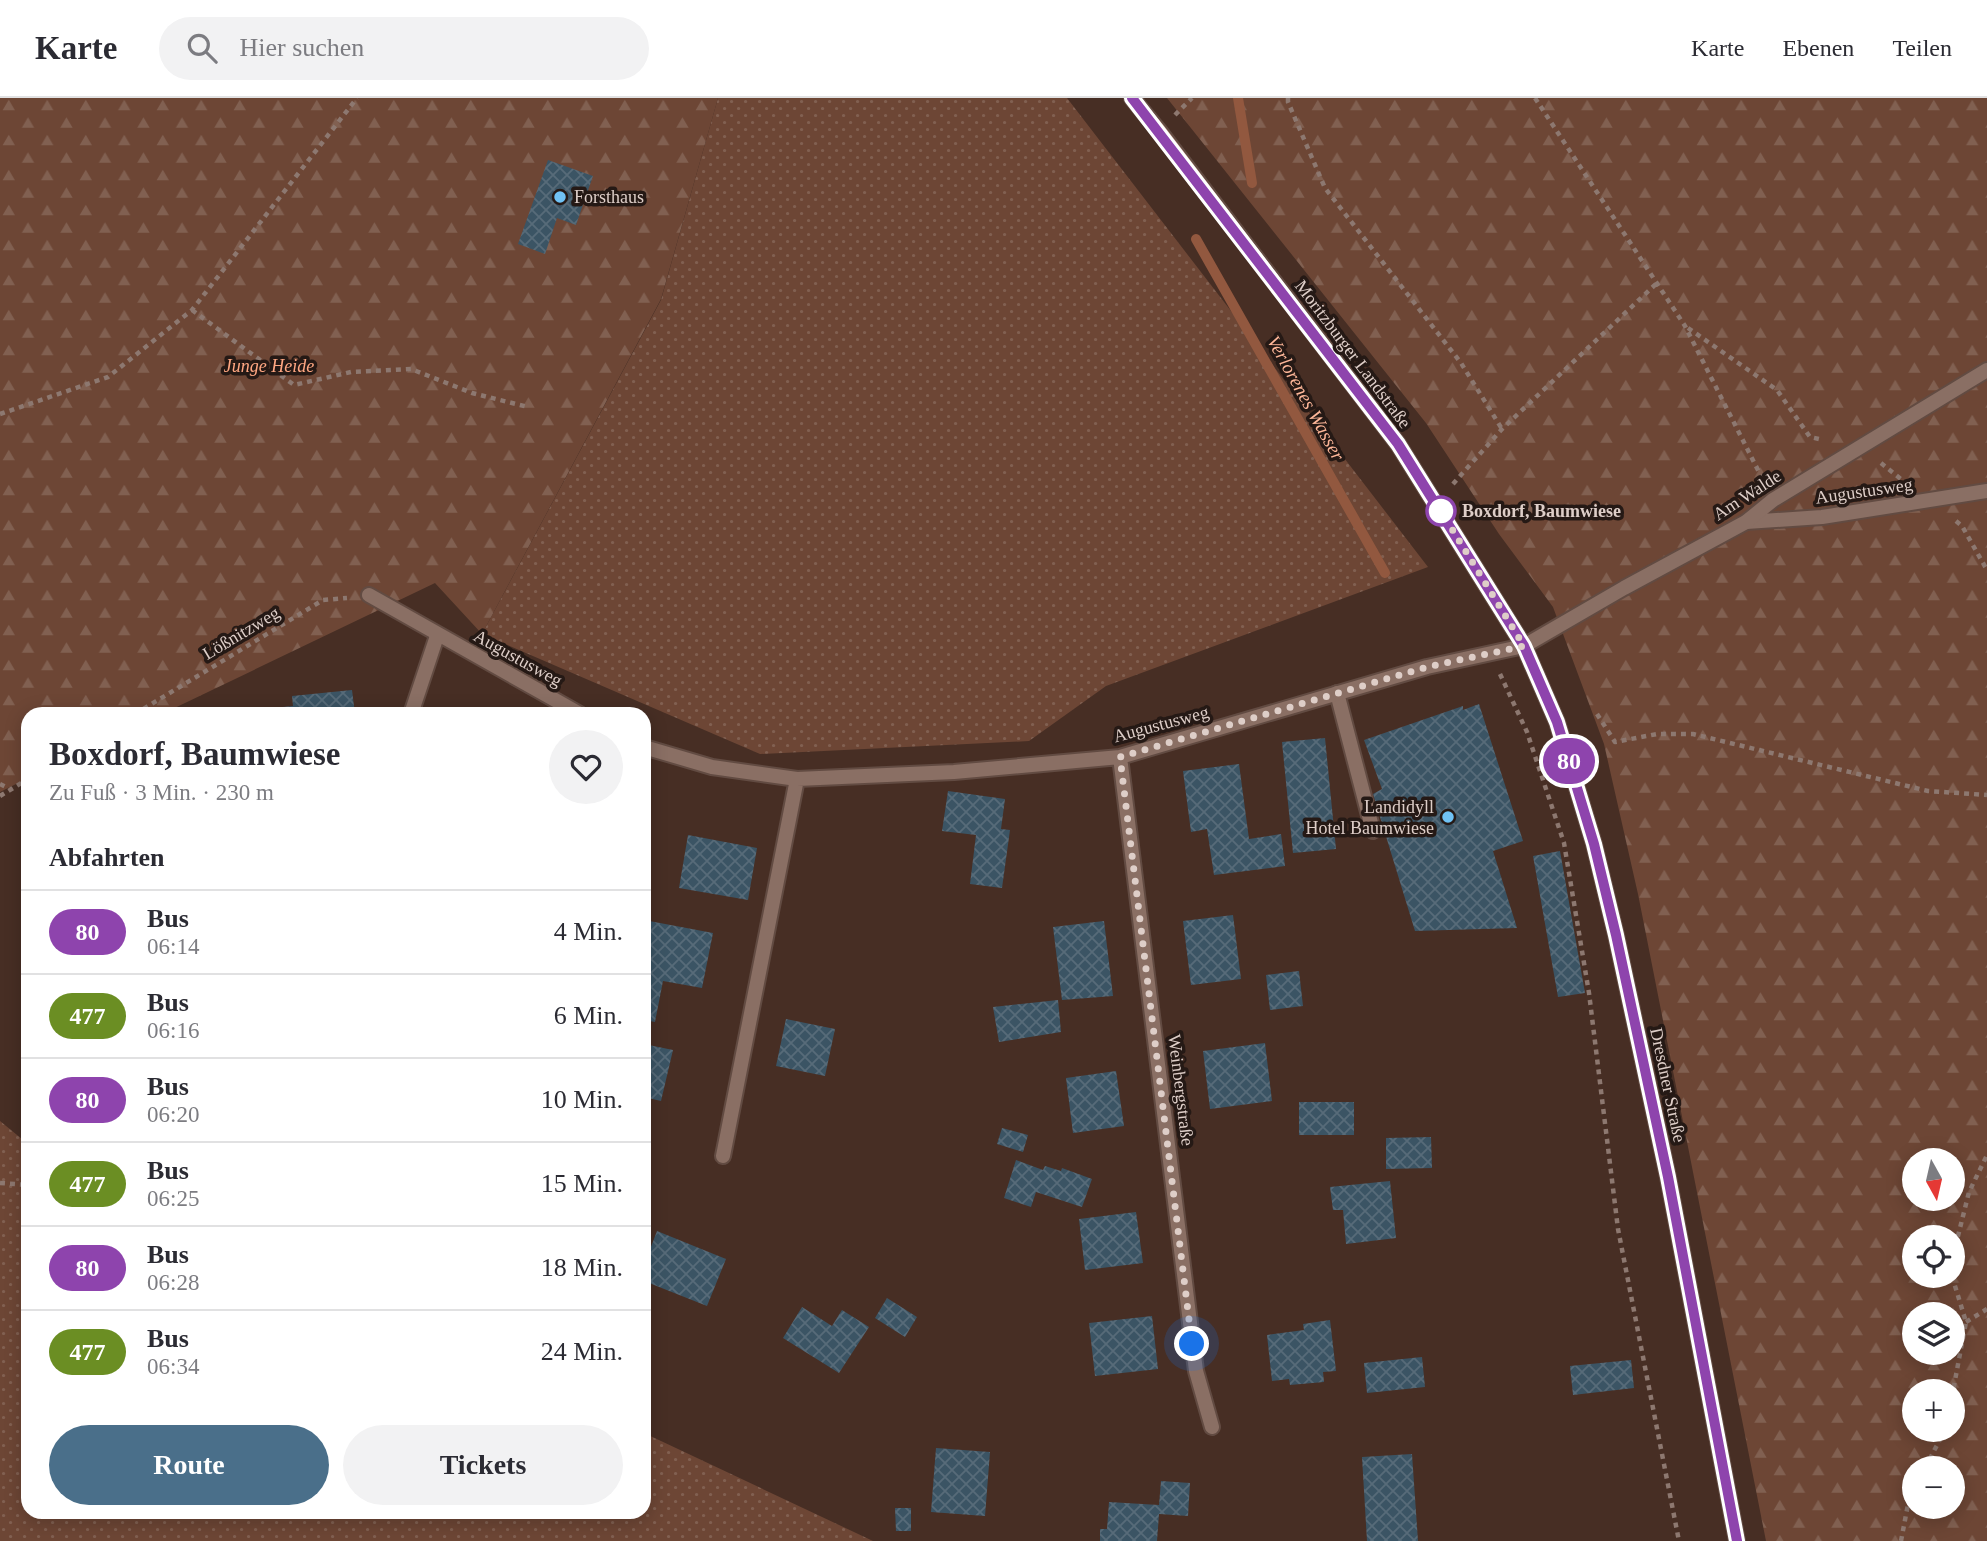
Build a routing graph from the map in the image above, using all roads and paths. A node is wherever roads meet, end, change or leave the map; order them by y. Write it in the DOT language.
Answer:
graph roads {
  1 [pos="357,98"];
  2 [pos="1132,98"];
  3 [pos="1288,98"];
  4 [pos="1535,98"];
  5 [pos="1658,282"];
  6 [pos="192,310"];
  7 [pos="1685,326"];
  8 [pos="1987,370"];
  9 [pos="528,407"];
  10 [pos="0,414"];
  11 [pos="1502,429"];
  12 [pos="1860,446"];
  13 [pos="1987,491"];
  14 [pos="1773,500"];
  15 [pos="1436,503"];
  16 [pos="1746,522"];
  17 [pos="369,596"];
  18 [pos="437,636"];
  19 [pos="1524,646"];
  20 [pos="1490,654"];
  21 [pos="1337,693"];
  22 [pos="147,707"];
  23 [pos="413,707"];
  24 [pos="567,707"];
  25 [pos="1597,713"];
  26 [pos="651,749"];
  27 [pos="1120,757"];
  28 [pos="797,779"];
  29 [pos="21,783"];
  30 [pos="0,784"];
  31 [pos="11,789"];
  32 [pos="1987,795"];
  33 [pos="0,796"];
  34 [pos="1373,831"];
  35 [pos="1987,1155"];
  36 [pos="723,1156"];
  37 [pos="0,1183"];
  38 [pos="21,1184"];
  39 [pos="1961,1225"];
  40 [pos="1956,1288"];
  41 [pos="1987,1309"];
  42 [pos="1966,1322"];
  43 [pos="1955,1379"];
  44 [pos="1212,1427"];
  45 [pos="1905,1519"];
  46 [pos="1679,1541"];
  47 [pos="1737,1541"];
  48 [pos="1901,1541"];
  1 -- 6 [label="path"];
  2 -- 15 [label="main road, Moritzburger Landstraße"];
  3 -- 11 [label="path"];
  4 -- 5 [label="path"];
  5 -- 7 [label="path"];
  5 -- 11 [label="path"];
  6 -- 9 [label="path"];
  6 -- 10 [label="path"];
  7 -- 12 [label="path"];
  7 -- 14 [label="path"];
  8 -- 12 [label="street, Am Walde"];
  11 -- 15 [label="path"];
  12 -- 14 [label="street, Am Walde"];
  13 -- 16 [label="street, Augustusweg"];
  14 -- 16 [label="street, Am Walde"];
  15 -- 19 [label="main road, Moritzburger Landstraße"];
  16 -- 19 [label="street, Am Walde"];
  17 -- 18 [label="street, Augustusweg"];
  17 -- 22 [label="path, Lößnitzweg"];
  18 -- 23 [label="street"];
  18 -- 24 [label="street, Augustusweg"];
  19 -- 20 [label="street, Augustusweg"];
  19 -- 47 [label="main road, Dresdner Straße"];
  20 -- 21 [label="street, Augustusweg"];
  20 -- 46 [label="path"];
  21 -- 27 [label="street, Augustusweg"];
  21 -- 34 [label="street"];
  25 -- 32 [label="path"];
  26 -- 28 [label="street, Augustusweg"];
  27 -- 28 [label="street, Augustusweg"];
  27 -- 44 [label="street, Weinbergstraße"];
  28 -- 36 [label="street"];
  29 -- 31 [label="path"];
  30 -- 31 [label="path"];
  31 -- 33 [label="path"];
  35 -- 39 [label="path"];
  37 -- 38 [label="path"];
  40 -- 42 [label="path"];
  41 -- 42 [label="path"];
  42 -- 43 [label="path"];
  45 -- 48 [label="path"];
}
